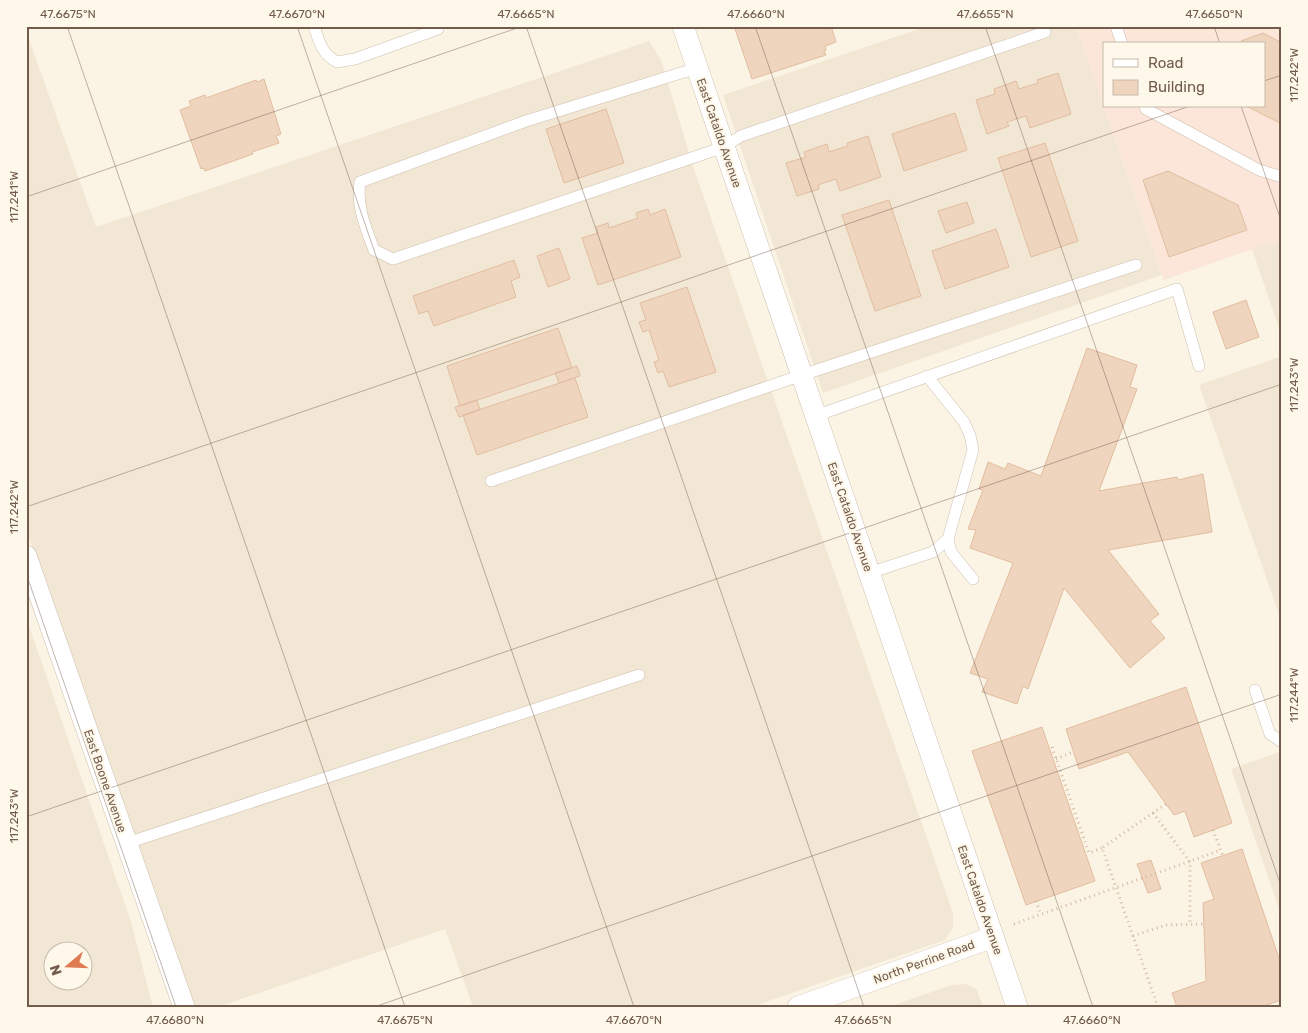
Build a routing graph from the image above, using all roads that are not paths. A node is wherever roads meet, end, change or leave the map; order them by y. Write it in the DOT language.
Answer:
graph roads {
  1 [pos="314,26"];
  2 [pos="683,26"];
  3 [pos="1116,26"];
  4 [pos="438,30"];
  5 [pos="1045,32"];
  6 [pos="1121,42"];
  7 [pos="697,68"];
  8 [pos="1146,108"];
  9 [pos="724,147"];
  10 [pos="1282,175"];
  11 [pos="1136,265"];
  12 [pos="1199,366"];
  13 [pos="802,375"];
  14 [pos="927,376"];
  15 [pos="815,416"];
  16 [pos="491,481"];
  17 [pos="948,539"];
  18 [pos="26,556"];
  19 [pos="869,572"];
  20 [pos="973,579"];
  21 [pos="639,675"];
  22 [pos="1255,690"];
  23 [pos="1282,742"];
  24 [pos="127,843"];
  25 [pos="993,937"];
  26 [pos="184,1007"];
  27 [pos="798,1007"];
  28 [pos="1017,1007"];
  1 -- 4 [label="lane"];
  2 -- 7 [label="street, East Cataldo Avenue"];
  3 -- 6 [label="lane"];
  5 -- 9 [label="lane"];
  7 -- 9 [label="street, East Cataldo Avenue"];
  7 -- 9 [label="lane"];
  8 -- 10 [label="lane"];
  9 -- 13 [label="street, East Cataldo Avenue"];
  11 -- 13 [label="lane"];
  12 -- 14 [label="lane"];
  13 -- 15 [label="street, East Cataldo Avenue"];
  13 -- 16 [label="lane"];
  14 -- 15 [label="lane"];
  14 -- 17 [label="lane"];
  15 -- 19 [label="street, East Cataldo Avenue"];
  17 -- 19 [label="lane"];
  17 -- 20 [label="lane"];
  18 -- 24 [label="street, East Boone Avenue"];
  19 -- 25 [label="street, East Cataldo Avenue"];
  21 -- 24 [label="lane"];
  22 -- 23 [label="lane"];
  24 -- 26 [label="street, East Boone Avenue"];
  25 -- 27 [label="street, North Perrine Road"];
  25 -- 28 [label="street, East Cataldo Avenue"];
}
